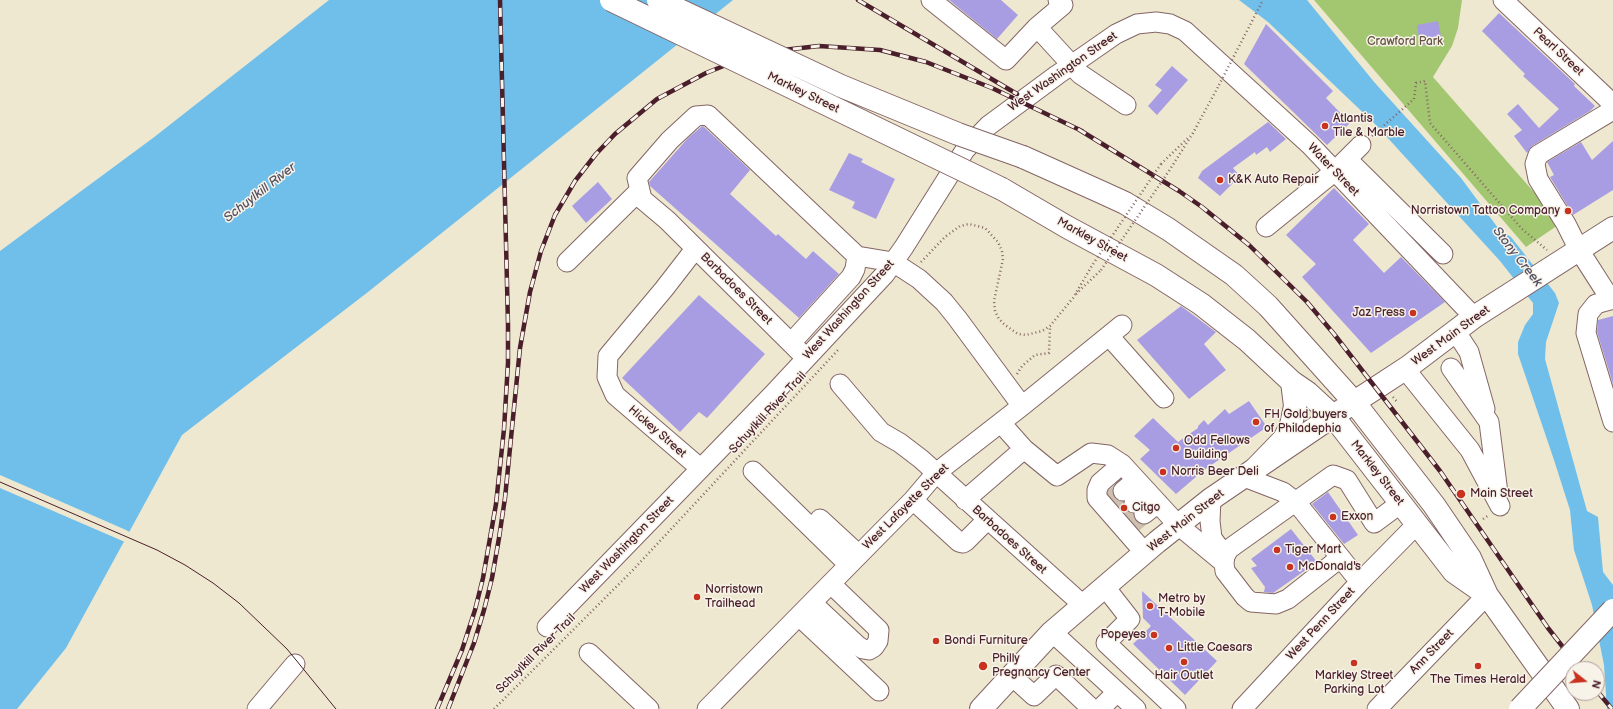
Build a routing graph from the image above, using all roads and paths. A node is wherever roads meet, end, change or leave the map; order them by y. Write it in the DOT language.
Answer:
graph roads {
  1 [pos="611,0"];
  2 [pos="658,0"];
  3 [pos="931,0"];
  4 [pos="1058,0"];
  5 [pos="1263,0"];
  6 [pos="1503,0"];
  7 [pos="1038,27"];
  8 [pos="1185,31"];
  9 [pos="1072,64"];
  10 [pos="1613,104"];
  11 [pos="1126,106"];
  12 [pos="1613,110"];
  13 [pos="1377,132"];
  14 [pos="1193,133"];
  15 [pos="1361,145"];
  16 [pos="1341,165"];
  17 [pos="640,190"];
  18 [pos="1266,227"];
  19 [pos="1613,228"];
  20 [pos="695,249"];
  21 [pos="1579,250"];
  22 [pos="1444,254"];
  23 [pos="857,256"];
  24 [pos="567,262"];
  25 [pos="893,262"];
  26 [pos="1555,266"];
  27 [pos="910,272"];
  28 [pos="1073,298"];
  29 [pos="1612,299"];
  30 [pos="1480,313"];
  31 [pos="1050,326"];
  32 [pos="1456,332"];
  33 [pos="791,343"];
  34 [pos="841,347"];
  35 [pos="806,358"];
  36 [pos="1451,368"];
  37 [pos="1405,369"];
  38 [pos="1292,382"];
  39 [pos="840,384"];
  40 [pos="1009,388"];
  41 [pos="1164,398"];
  42 [pos="1354,402"];
  43 [pos="1022,406"];
  44 [pos="1333,416"];
  45 [pos="1489,422"];
  46 [pos="1613,422"];
  47 [pos="1001,423"];
  48 [pos="1024,449"];
  49 [pos="1366,458"];
  50 [pos="1122,464"];
  51 [pos="758,467"];
  52 [pos="700,468"];
  53 [pos="936,473"];
  54 [pos="1249,474"];
  55 [pos="1347,480"];
  56 [pos="1211,499"];
  57 [pos="913,500"];
  58 [pos="965,500"];
  59 [pos="1296,502"];
  60 [pos="1401,504"];
  61 [pos="1129,506"];
  62 [pos="987,520"];
  63 [pos="1417,524"];
  64 [pos="1178,525"];
  65 [pos="1258,529"];
  66 [pos="1145,553"];
  67 [pos="854,560"];
  68 [pos="1224,560"];
  69 [pos="1335,562"];
  70 [pos="1360,582"];
  71 [pos="831,584"];
  72 [pos="1105,587"];
  73 [pos="1487,595"];
  74 [pos="812,603"];
  75 [pos="1083,606"];
  76 [pos="1613,610"];
  77 [pos="799,616"];
  78 [pos="547,627"];
  79 [pos="1052,632"];
  80 [pos="1106,643"];
  81 [pos="589,653"];
  82 [pos="295,664"];
  83 [pos="1087,664"];
  84 [pos="1012,676"];
  85 [pos="1152,686"];
  86 [pos="879,691"];
  87 [pos="1118,692"];
  88 [pos="1134,707"];
  89 [pos="257,709"];
  90 [pos="494,709"];
  91 [pos="649,709"];
  92 [pos="707,709"];
  93 [pos="981,709"];
  94 [pos="1092,709"];
  95 [pos="1100,709"];
  96 [pos="1176,709"];
  97 [pos="1242,709"];
  98 [pos="1377,709"];
  99 [pos="1520,709"];
  100 [pos="1568,709"];
  1 -- 38 [label="main road, Markley Street, bridge"];
  2 -- 42 [label="main road, Markley Street, bridge"];
  3 -- 7 [label="street"];
  4 -- 7 [label="street"];
  5 -- 14 [label="path, bridge"];
  6 -- 10 [label="street, Pearl Street"];
  7 -- 9 [label="street"];
  8 -- 9 [label="street, West Washington Street"];
  8 -- 16 [label="street, Water Street"];
  9 -- 11 [label="street"];
  9 -- 25 [label="street, West Washington Street"];
  12 -- 21 [label="street"];
  13 -- 26 [label="path"];
  14 -- 28 [label="path, bridge"];
  14 -- 28 [label="path, bridge"];
  15 -- 16 [label="street"];
  16 -- 18 [label="street"];
  16 -- 22 [label="street"];
  16 -- 30 [label="street, Water Street"];
  17 -- 20 [label="street, Barbadoes Street"];
  17 -- 23 [label="street"];
  17 -- 24 [label="street"];
  19 -- 21 [label="main road, West Main Street"];
  20 -- 33 [label="street, Barbadoes Street"];
  20 -- 52 [label="street, Hickey Street"];
  21 -- 26 [label="main road, West Main Street"];
  21 -- 29 [label="street"];
  23 -- 25 [label="street"];
  23 -- 33 [label="street"];
  25 -- 27 [label="street"];
  25 -- 35 [label="street, West Washington Street"];
  26 -- 30 [label="main road, West Main Street"];
  27 -- 31 [label="path"];
  27 -- 40 [label="street"];
  28 -- 31 [label="path"];
  29 -- 46 [label="street"];
  30 -- 32 [label="main road, West Main Street"];
  31 -- 40 [label="path"];
  32 -- 37 [label="main road, West Main Street"];
  32 -- 45 [label="street"];
  33 -- 35 [label="street, Barbadoes Street"];
  34 -- 90 [label="path, Schuylkill River Trail"];
  35 -- 52 [label="street, West Washington Street"];
  36 -- 45 [label="street"];
  37 -- 42 [label="main road, West Main Street"];
  37 -- 45 [label="street"];
  38 -- 44 [label="main road, Markley Street"];
  38 -- 54 [label="main road"];
  39 -- 53 [label="street, Barbadoes Street"];
  40 -- 43 [label="street"];
  41 -- 43 [label="street, West Lafayette Street"];
  42 -- 44 [label="main road, West Main Street"];
  42 -- 73 [label="main road, Markley Street"];
  43 -- 47 [label="street, West Lafayette Street"];
  44 -- 49 [label="main road, Markley Street"];
  44 -- 54 [label="main road, West Main Street"];
  47 -- 48 [label="street"];
  47 -- 53 [label="street, West Lafayette Street"];
  48 -- 50 [label="street"];
  48 -- 58 [label="street"];
  49 -- 55 [label="street"];
  49 -- 60 [label="main road, Markley Street"];
  50 -- 61 [label="street"];
  50 -- 61 [label="street"];
  51 -- 67 [label="street"];
  52 -- 78 [label="street, West Washington Street"];
  53 -- 57 [label="street, West Lafayette Street"];
  53 -- 58 [label="street, Barbadoes Street"];
  54 -- 56 [label="main road, West Main Street"];
  54 -- 59 [label="street"];
  55 -- 59 [label="street"];
  55 -- 60 [label="street"];
  56 -- 64 [label="main road, West Main Street"];
  56 -- 68 [label="street"];
  57 -- 62 [label="street"];
  57 -- 67 [label="street, West Lafayette Street"];
  58 -- 62 [label="street, Barbadoes Street"];
  59 -- 65 [label="street"];
  59 -- 69 [label="street"];
  60 -- 63 [label="main road, Markley Street"];
  61 -- 64 [label="street"];
  61 -- 66 [label="street"];
  62 -- 75 [label="street, Barbadoes Street"];
  63 -- 70 [label="street, West Penn Street"];
  63 -- 73 [label="main road, Markley Street"];
  64 -- 66 [label="main road, West Main Street"];
  64 -- 68 [label="street"];
  65 -- 68 [label="street"];
  65 -- 69 [label="street"];
  66 -- 72 [label="main road, West Main Street"];
  67 -- 71 [label="street, West Lafayette Street"];
  68 -- 69 [label="street"];
  69 -- 70 [label="street"];
  70 -- 97 [label="street, West Penn Street"];
  71 -- 74 [label="street, West Lafayette Street"];
  71 -- 74 [label="street"];
  72 -- 75 [label="main road, West Main Street"];
  72 -- 80 [label="street"];
  73 -- 98 [label="street, Ann Street"];
  73 -- 100 [label="main road, Markley Street"];
  74 -- 77 [label="street, West Lafayette Street"];
  75 -- 79 [label="main road, West Main Street"];
  76 -- 99 [label="main road, bridge"];
  77 -- 86 [label="street"];
  77 -- 92 [label="street, West Lafayette Street"];
  79 -- 83 [label="street"];
  79 -- 84 [label="main road, West Main Street"];
  80 -- 83 [label="street"];
  80 -- 85 [label="street"];
  81 -- 91 [label="street"];
  82 -- 89 [label="street"];
  83 -- 87 [label="street"];
  84 -- 93 [label="main road, West Main Street"];
  84 -- 94 [label="street"];
  85 -- 88 [label="street"];
  85 -- 96 [label="street"];
  87 -- 88 [label="street"];
  87 -- 95 [label="street"];
}
